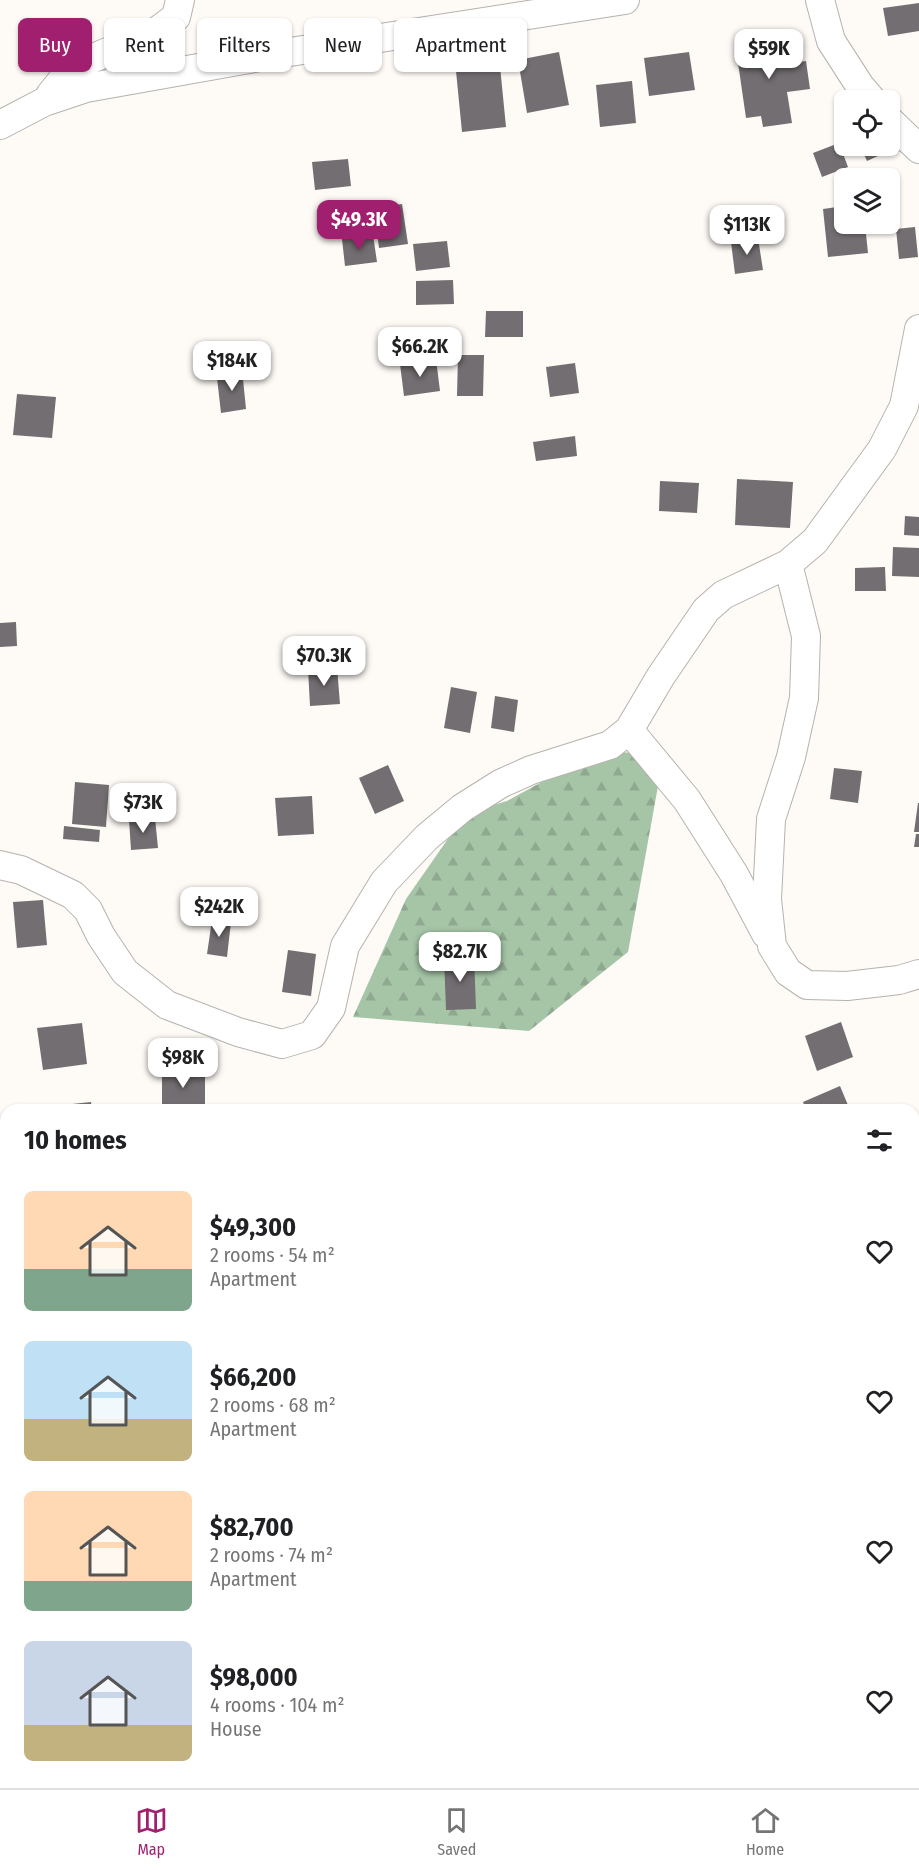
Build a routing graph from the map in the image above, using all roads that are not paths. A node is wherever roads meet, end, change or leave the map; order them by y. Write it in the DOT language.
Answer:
graph roads {
  1 [pos="180,0"];
  2 [pos="625,0"];
  3 [pos="820,0"];
  4 [pos="863,90"];
  5 [pos="44,102"];
  6 [pos="0,108"];
  7 [pos="0,125"];
  8 [pos="900,131"];
  9 [pos="919,149"];
  10 [pos="919,329"];
  11 [pos="916,363"];
  12 [pos="788,564"];
  13 [pos="629,730"];
  14 [pos="0,865"];
  15 [pos="772,946"];
  16 [pos="919,974"];
  1 -- 5 [label="street"];
  2 -- 5 [label="street"];
  3 -- 4 [label="street"];
  5 -- 6 [label="street"];
  5 -- 7 [label="street"];
  8 -- 9 [label="street"];
  10 -- 11 [label="street"];
  11 -- 12 [label="street"];
  12 -- 13 [label="street"];
  12 -- 15 [label="street"];
  13 -- 14 [label="street"];
  13 -- 15 [label="street"];
  15 -- 16 [label="street"];
}
